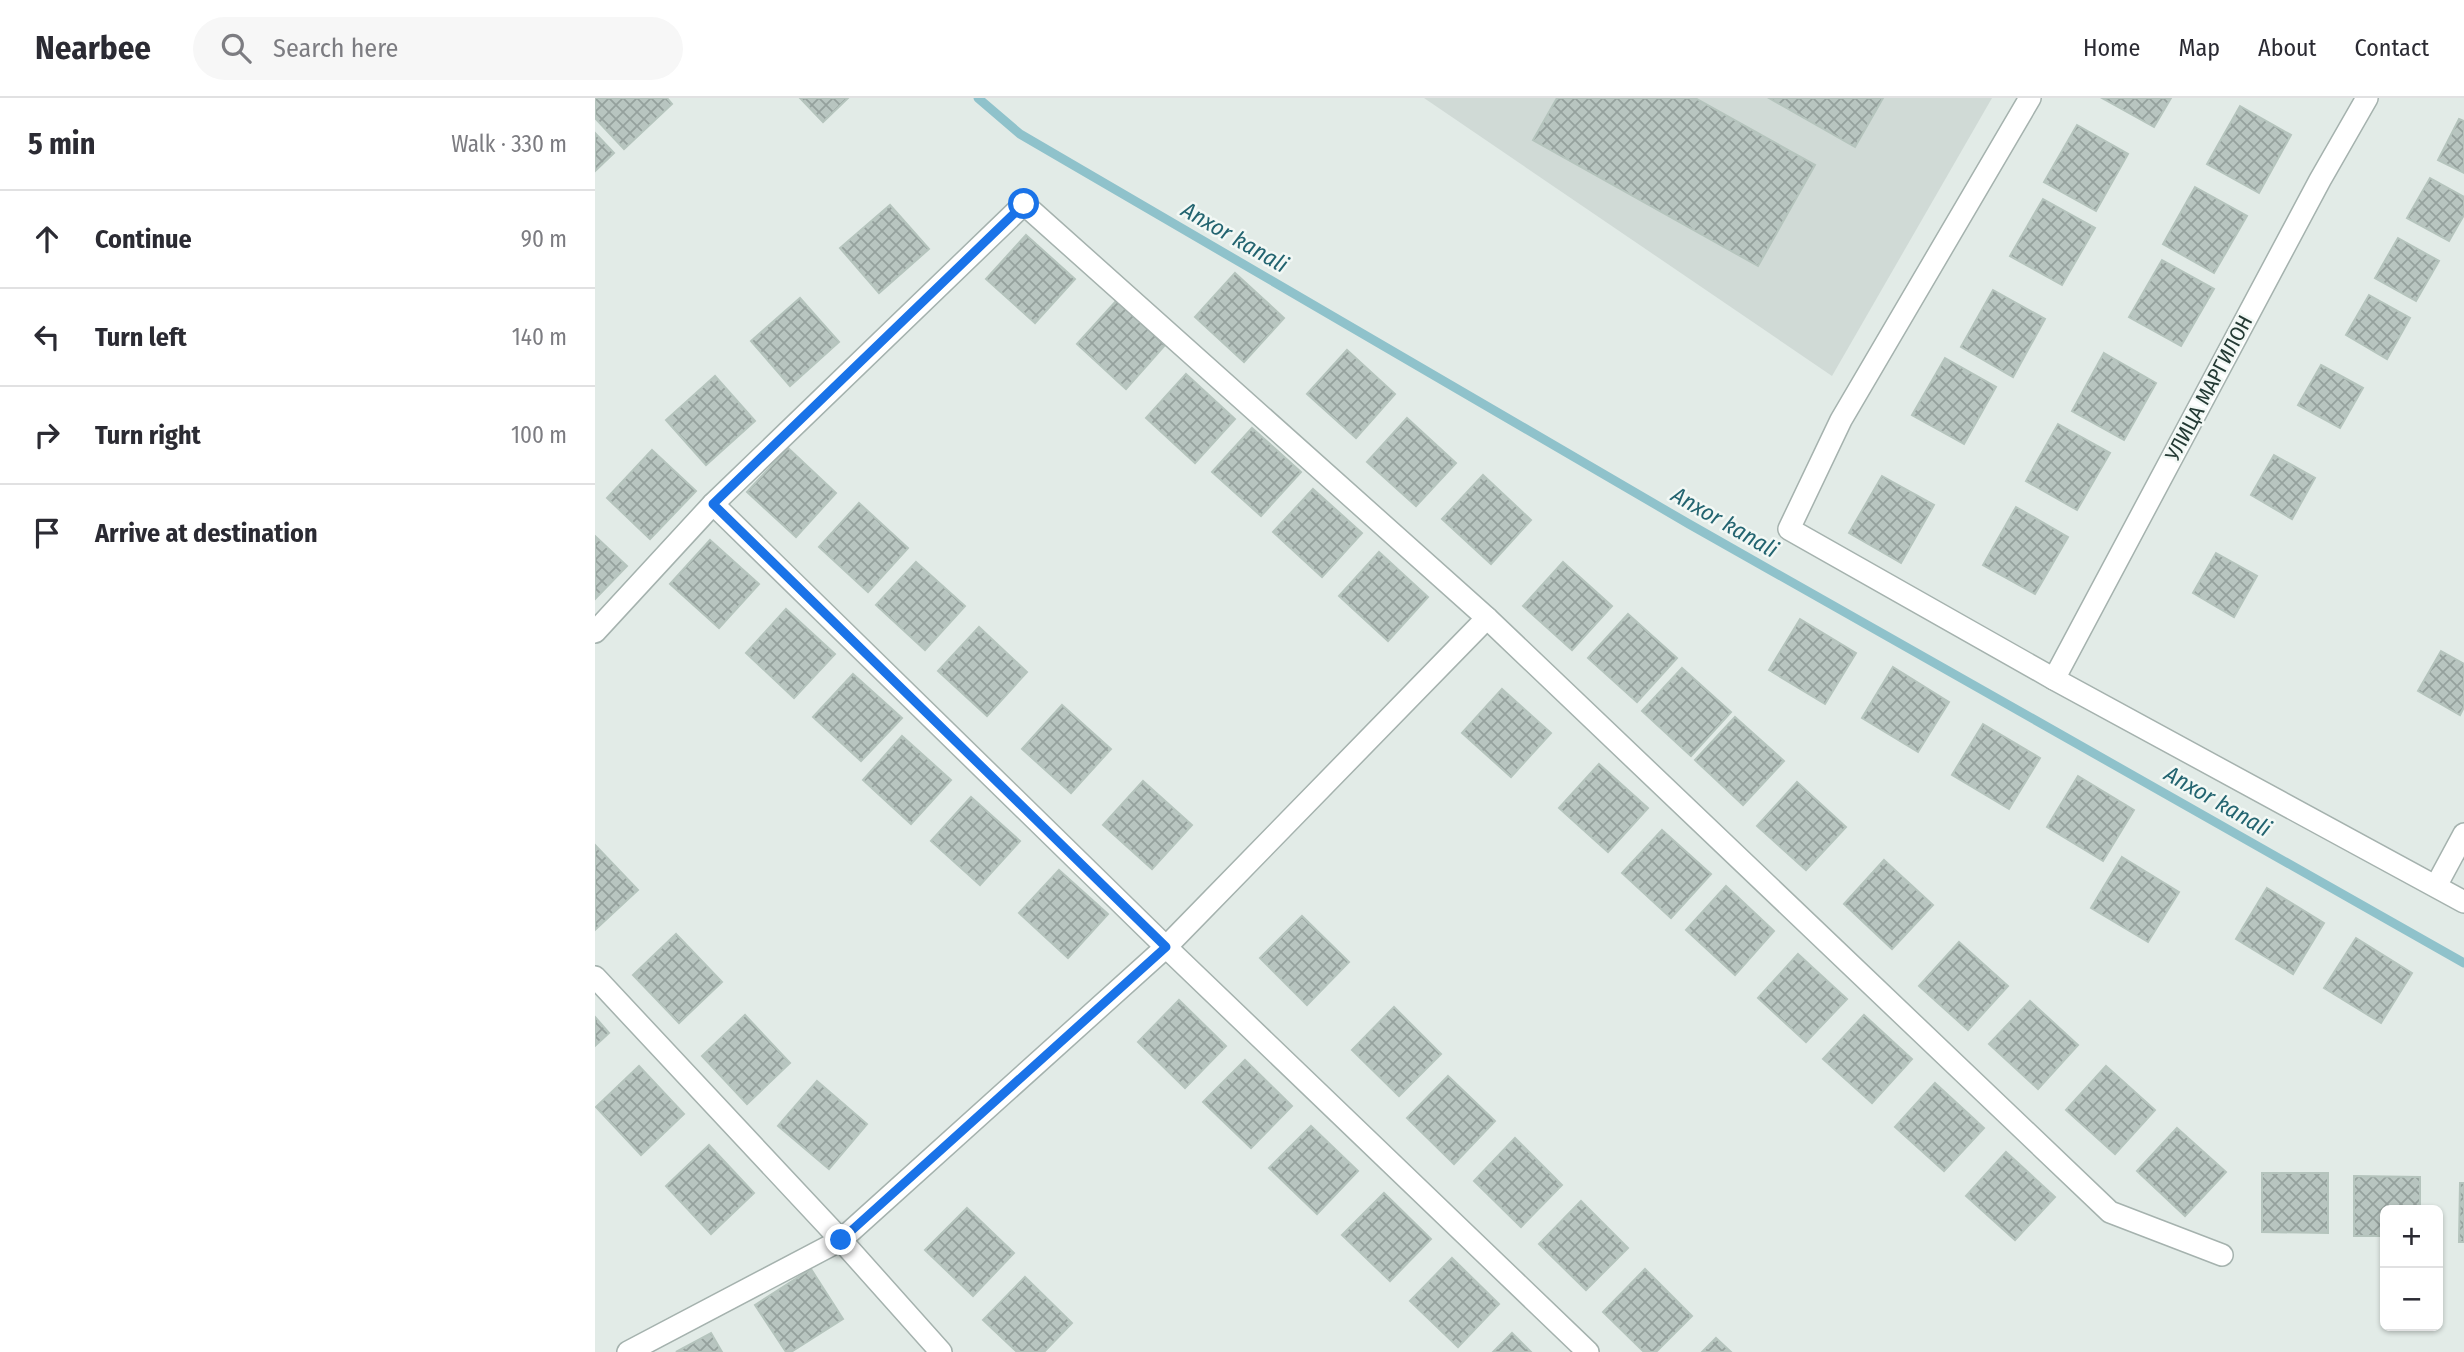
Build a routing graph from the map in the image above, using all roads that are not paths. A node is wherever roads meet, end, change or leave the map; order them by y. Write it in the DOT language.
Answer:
graph roads {
  1 [pos="2030,98"];
  2 [pos="2367,98"];
  3 [pos="713,504"];
  4 [pos="1487,618"];
  5 [pos="595,632"];
  6 [pos="2054,679"];
  7 [pos="2464,834"];
  8 [pos="2436,886"];
  9 [pos="2464,902"];
  10 [pos="1166,947"];
  11 [pos="595,977"];
  12 [pos="841,1240"];
  13 [pos="2223,1255"];
  14 [pos="628,1352"];
  15 [pos="941,1352"];
  16 [pos="1587,1352"];
  1 -- 6 [label="street"];
  2 -- 6 [label="street, УЛИЦА МАРГИЛОН"];
  3 -- 4 [label="street"];
  3 -- 5 [label="street"];
  3 -- 10 [label="street"];
  4 -- 10 [label="street"];
  4 -- 13 [label="street"];
  6 -- 8 [label="street"];
  7 -- 8 [label="street"];
  8 -- 9 [label="street"];
  10 -- 12 [label="street"];
  10 -- 16 [label="street"];
  11 -- 12 [label="street"];
  12 -- 14 [label="street"];
  12 -- 15 [label="street"];
}
